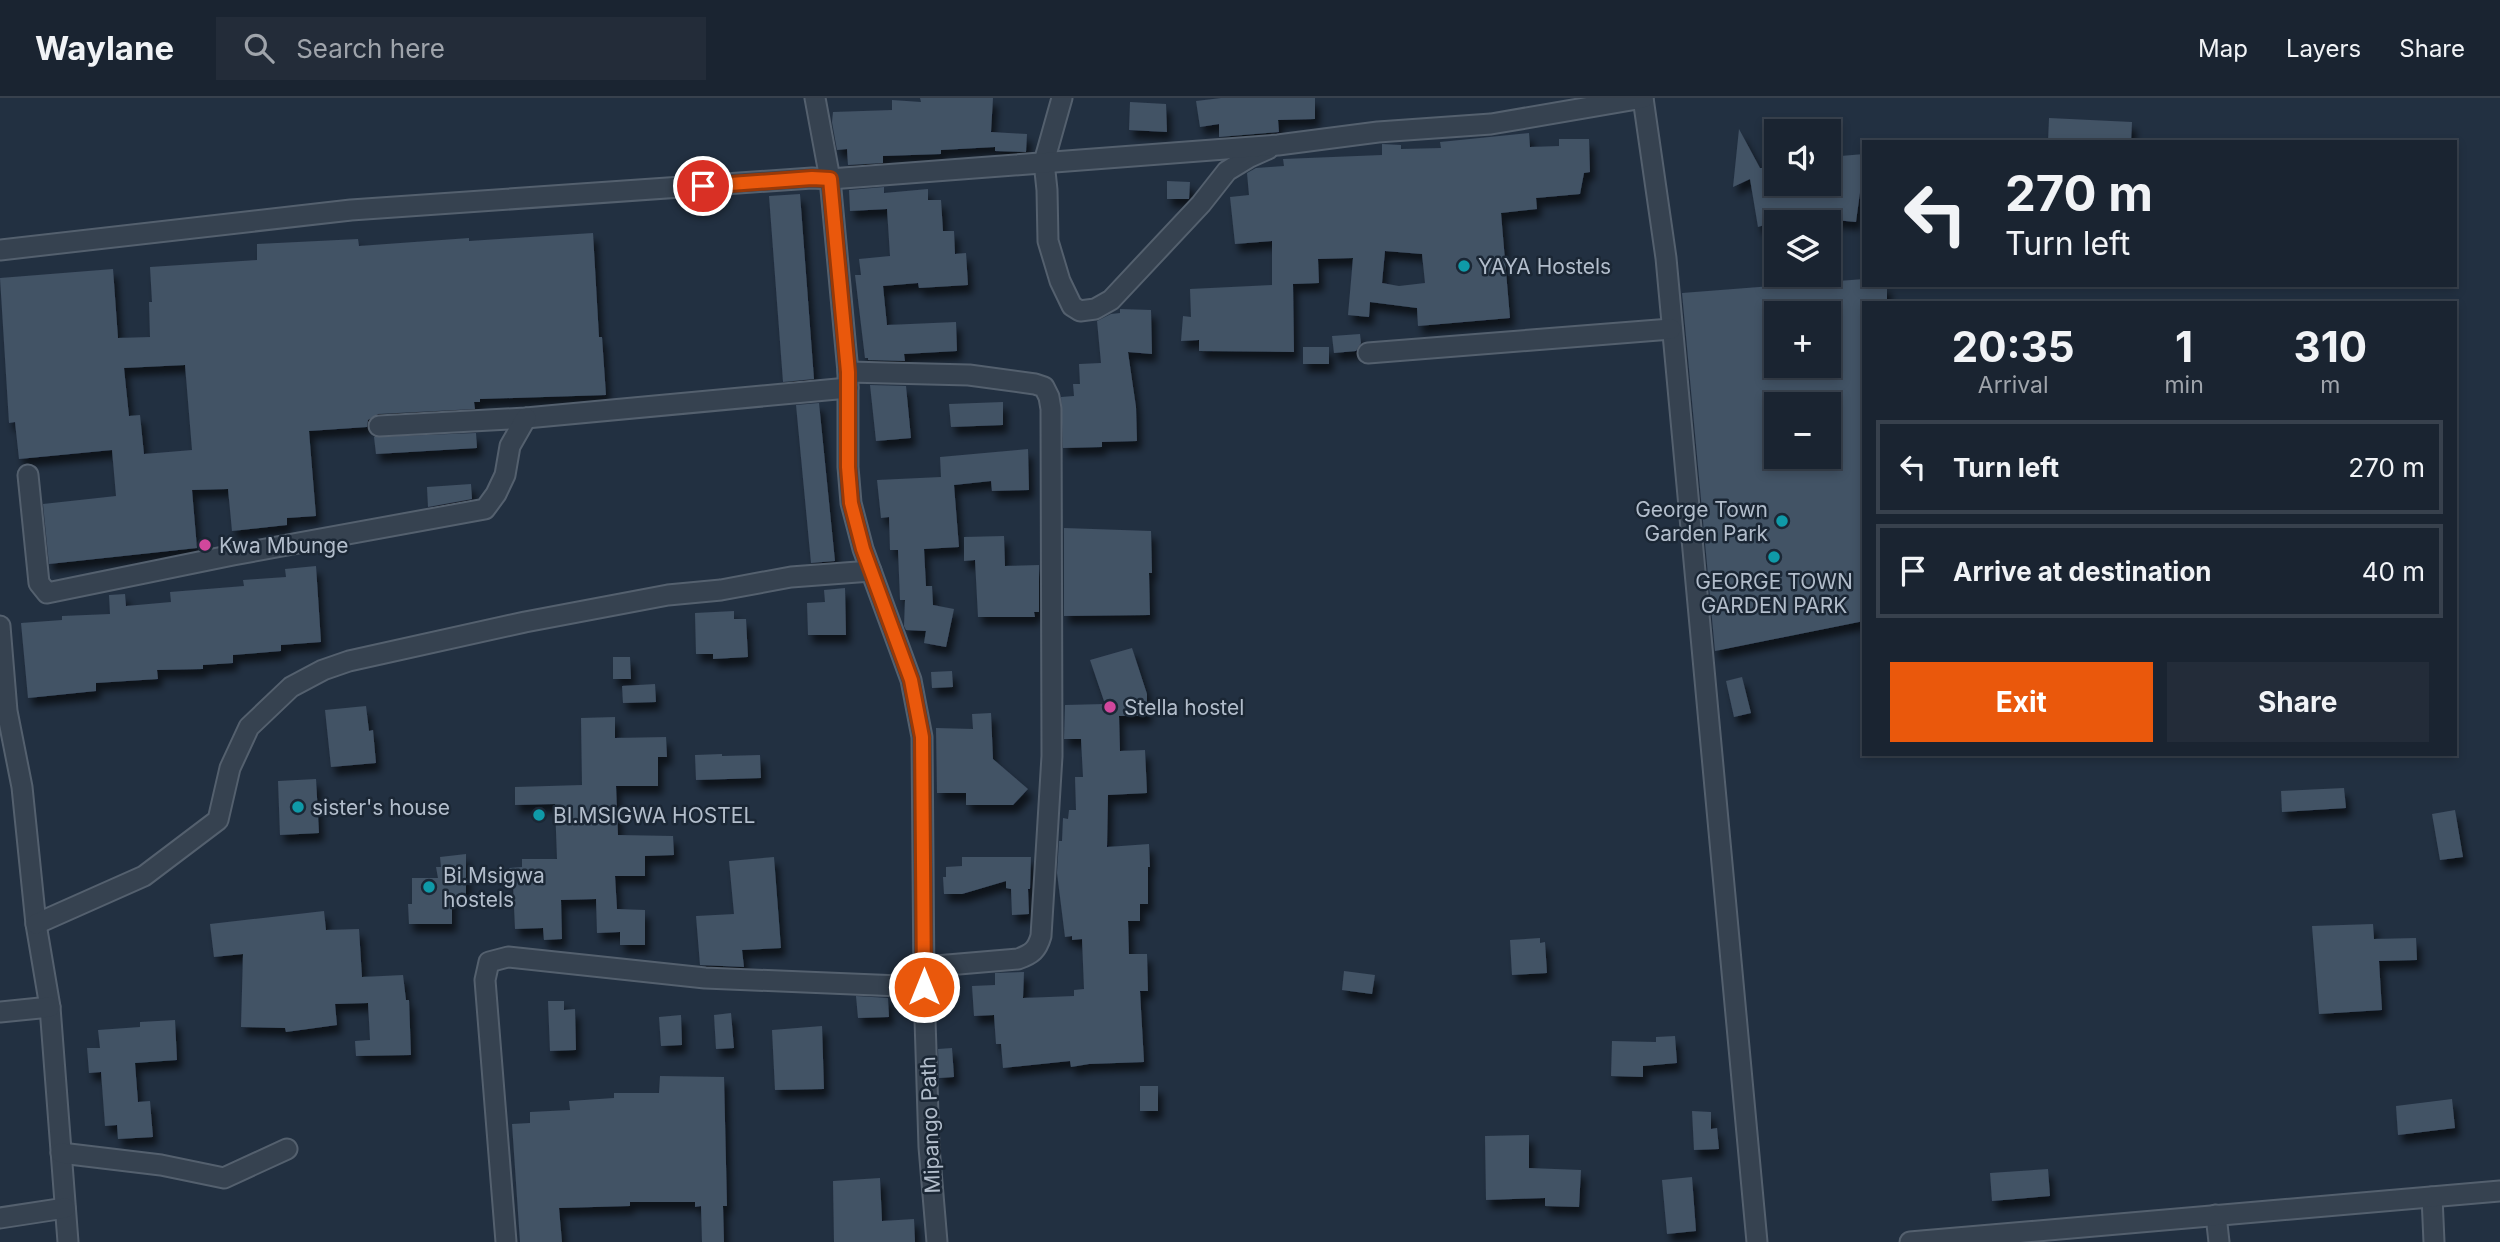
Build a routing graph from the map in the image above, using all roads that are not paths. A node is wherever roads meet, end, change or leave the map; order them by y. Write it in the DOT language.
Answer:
graph roads {
  1 [pos="815,98"];
  2 [pos="1062,98"];
  3 [pos="1643,98"];
  4 [pos="1278,145"];
  5 [pos="1044,162"];
  6 [pos="830,179"];
  7 [pos="0,250"];
  8 [pos="1671,329"];
  9 [pos="1368,354"];
  10 [pos="848,380"];
  11 [pos="526,418"];
  12 [pos="379,426"];
  13 [pos="28,475"];
  14 [pos="871,571"];
  15 [pos="0,626"];
  16 [pos="36,924"];
  17 [pos="924,967"];
  18 [pos="924,987"];
  19 [pos="50,1007"];
  20 [pos="0,1012"];
  21 [pos="287,1149"];
  22 [pos="61,1153"];
  23 [pos="2500,1191"];
  24 [pos="2432,1197"];
  25 [pos="65,1208"];
  26 [pos="2216,1215"];
  27 [pos="0,1218"];
  28 [pos="68,1242"];
  29 [pos="506,1242"];
  30 [pos="937,1242"];
  31 [pos="1757,1242"];
  32 [pos="1910,1242"];
  33 [pos="2219,1242"];
  34 [pos="2434,1242"];
  1 -- 6 [label="street, Mipango Path"];
  2 -- 5 [label="street"];
  3 -- 4 [label="street"];
  3 -- 8 [label="street"];
  4 -- 5 [label="street"];
  4 -- 5 [label="street"];
  5 -- 6 [label="street"];
  6 -- 7 [label="street"];
  6 -- 10 [label="street, Mipango Path"];
  8 -- 9 [label="street"];
  8 -- 31 [label="street"];
  10 -- 11 [label="street"];
  10 -- 14 [label="street, Mipango Path"];
  10 -- 17 [label="street"];
  11 -- 12 [label="street"];
  11 -- 13 [label="street"];
  14 -- 16 [label="street"];
  14 -- 17 [label="street, Mipango Path"];
  15 -- 16 [label="street"];
  16 -- 19 [label="street"];
  17 -- 18 [label="street, Mipango Path"];
  18 -- 29 [label="street"];
  18 -- 30 [label="street, Mipango Path"];
  19 -- 20 [label="street"];
  19 -- 22 [label="street"];
  21 -- 22 [label="street"];
  22 -- 25 [label="street"];
  23 -- 24 [label="street"];
  24 -- 26 [label="street"];
  24 -- 34 [label="street"];
  25 -- 27 [label="street"];
  25 -- 28 [label="street"];
  26 -- 32 [label="street"];
  26 -- 33 [label="street"];
}
